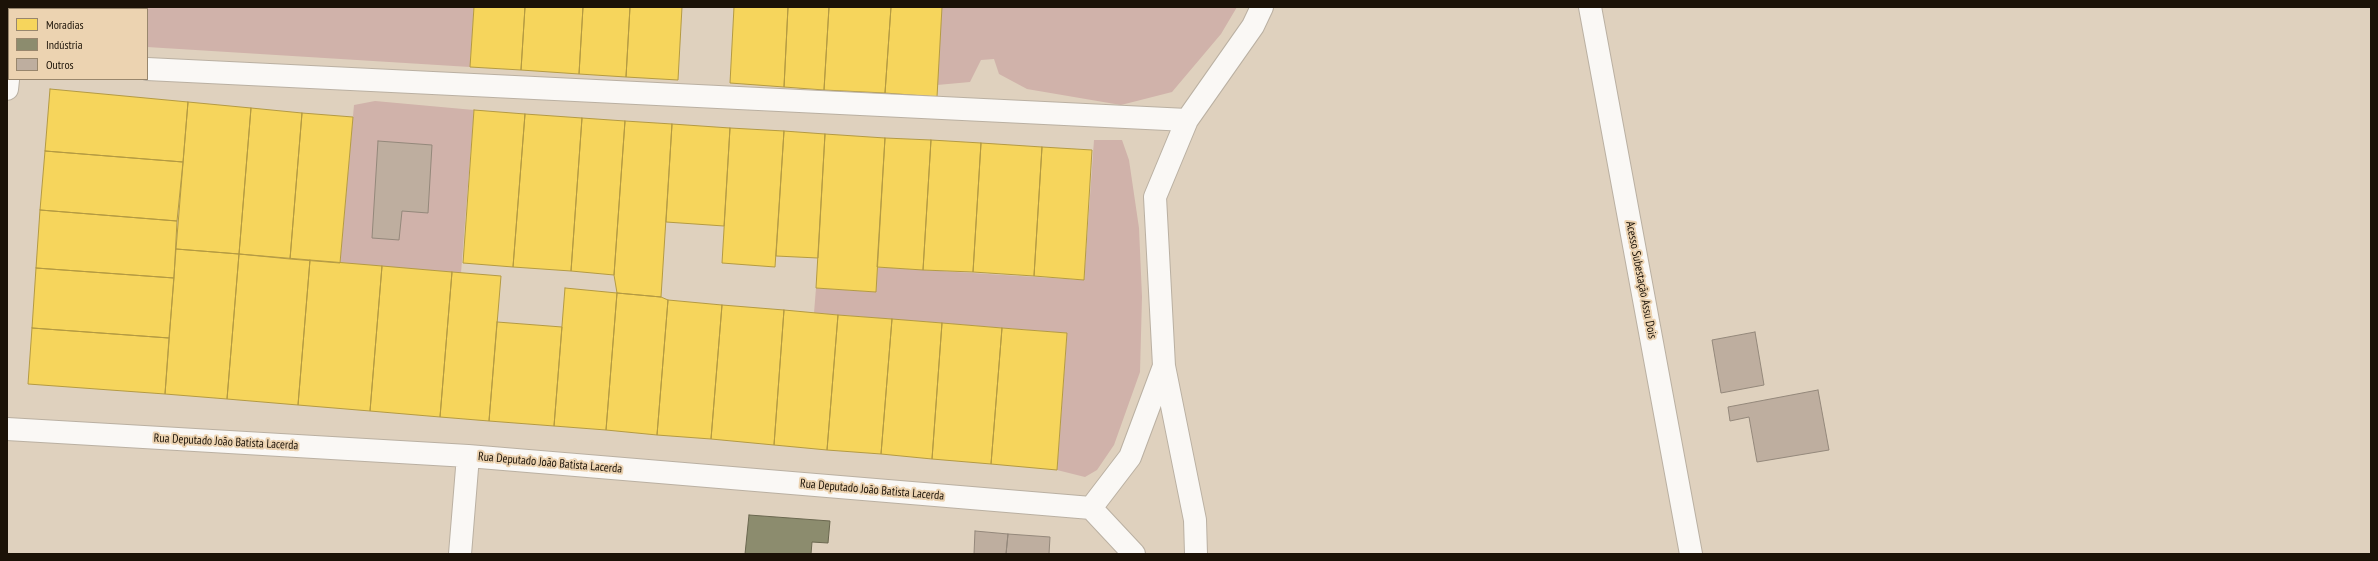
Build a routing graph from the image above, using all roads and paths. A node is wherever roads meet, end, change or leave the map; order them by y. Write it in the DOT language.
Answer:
graph roads {
  1 [pos="1262,7"];
  2 [pos="1590,7"];
  3 [pos="148,69"];
  4 [pos="1187,120"];
  5 [pos="1164,366"];
  6 [pos="7,429"];
  7 [pos="468,456"];
  8 [pos="1091,508"];
  9 [pos="460,554"];
  10 [pos="1134,554"];
  11 [pos="1196,554"];
  12 [pos="1691,554"];
  1 -- 4 [label="street"];
  2 -- 12 [label="street, Acesso Subestação Assu Dois"];
  3 -- 4 [label="street"];
  4 -- 5 [label="street"];
  5 -- 8 [label="street"];
  5 -- 11 [label="street"];
  6 -- 7 [label="street, Rua Deputado João Batista Lacerda"];
  7 -- 8 [label="street, Rua Deputado João Batista Lacerda"];
  7 -- 9 [label="street"];
  8 -- 10 [label="street"];
}
